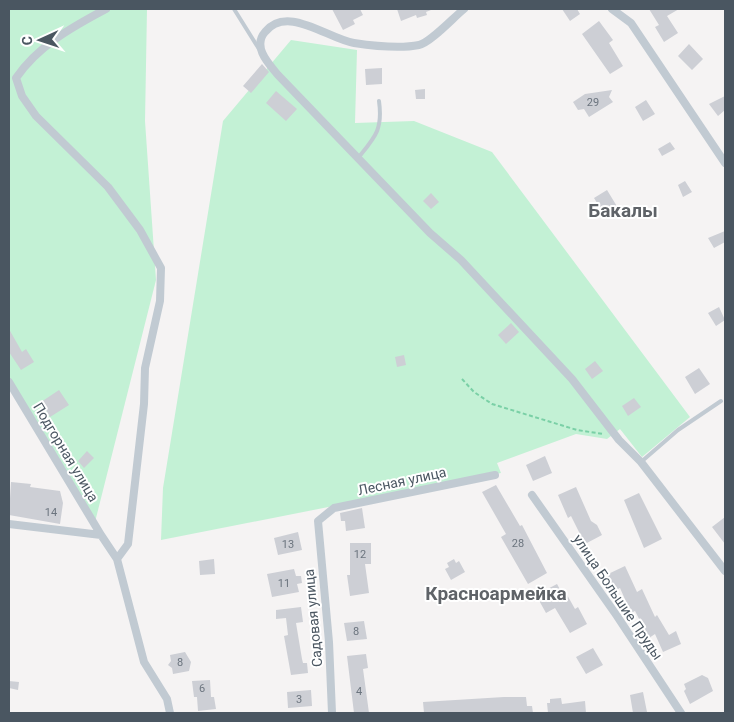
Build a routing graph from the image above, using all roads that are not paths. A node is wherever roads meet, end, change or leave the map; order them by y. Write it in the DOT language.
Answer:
graph roads {
  1 [pos="106,9"];
  2 [pos="234,9"];
  3 [pos="464,9"];
  4 [pos="612,9"];
  5 [pos="263,55"];
  6 [pos="380,101"];
  7 [pos="358,158"];
  8 [pos="725,163"];
  9 [pos="9,382"];
  10 [pos="721,401"];
  11 [pos="641,462"];
  12 [pos="495,475"];
  13 [pos="532,495"];
  14 [pos="318,521"];
  15 [pos="9,524"];
  16 [pos="101,535"];
  17 [pos="117,559"];
  18 [pos="725,571"];
  19 [pos="170,713"];
  20 [pos="332,713"];
  21 [pos="681,713"];
  1 -- 17 [label="street"];
  2 -- 5 [label="lane"];
  3 -- 5 [label="street"];
  4 -- 8 [label="street"];
  5 -- 7 [label="street"];
  6 -- 7 [label="lane"];
  7 -- 11 [label="street"];
  9 -- 16 [label="street, Подгорная улица"];
  10 -- 11 [label="lane"];
  11 -- 18 [label="street"];
  12 -- 14 [label="street, Лесная улица"];
  13 -- 21 [label="street, улица Большие Пруды"];
  14 -- 20 [label="street, Садовая улица"];
  15 -- 16 [label="street"];
  16 -- 17 [label="street, Подгорная улица"];
  17 -- 19 [label="street"];
}
